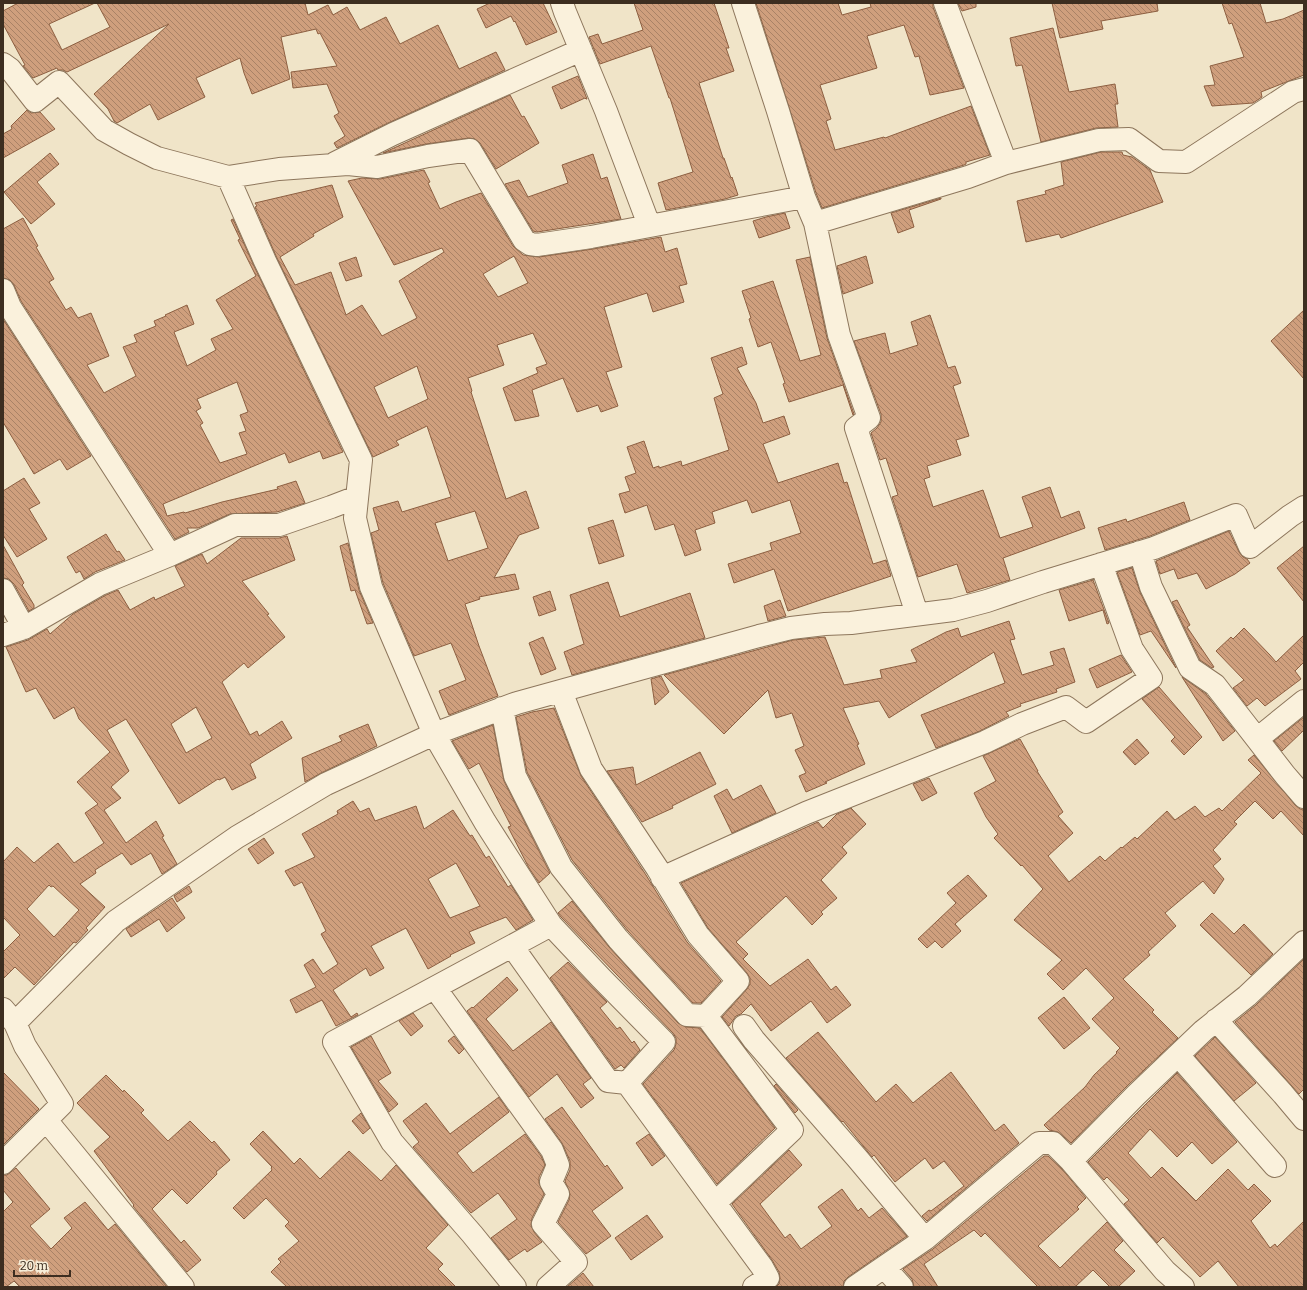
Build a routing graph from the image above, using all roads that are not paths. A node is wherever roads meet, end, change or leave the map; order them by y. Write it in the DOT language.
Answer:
graph roads {
  1 [pos="562,3"];
  2 [pos="743,3"];
  3 [pos="945,3"];
  4 [pos="581,50"];
  5 [pos="3,64"];
  6 [pos="1304,89"];
  7 [pos="1006,163"];
  8 [pos="328,166"];
  9 [pos="228,177"];
  10 [pos="804,197"];
  11 [pos="815,223"];
  12 [pos="649,225"];
  13 [pos="3,290"];
  14 [pos="357,497"];
  15 [pos="1304,507"];
  16 [pos="1140,552"];
  17 [pos="170,555"];
  18 [pos="1101,564"];
  19 [pos="3,590"];
  20 [pos="917,614"];
  21 [pos="24,628"];
  22 [pos="3,635"];
  23 [pos="561,691"];
  24 [pos="1304,701"];
  25 [pos="502,708"];
  26 [pos="434,734"];
  27 [pos="1257,738"];
  28 [pos="1304,797"];
  29 [pos="662,878"];
  30 [pos="551,924"];
  31 [pos="1304,942"];
  32 [pos="512,946"];
  33 [pos="435,988"];
  34 [pos="9,1016"];
  35 [pos="706,1016"];
  36 [pos="1216,1020"];
  37 [pos="744,1026"];
  38 [pos="1178,1055"];
  39 [pos="627,1083"];
  40 [pos="46,1120"];
  41 [pos="1304,1120"];
  42 [pos="1071,1161"];
  43 [pos="3,1163"];
  44 [pos="1274,1166"];
  45 [pos="715,1203"];
  46 [pos="925,1239"];
  47 [pos="884,1267"];
  48 [pos="183,1287"];
  49 [pos="515,1287"];
  50 [pos="548,1287"];
  51 [pos="754,1287"];
  52 [pos="854,1287"];
  53 [pos="902,1287"];
  54 [pos="1183,1287"];
  1 -- 4 [label="street"];
  2 -- 10 [label="street"];
  3 -- 7 [label="street"];
  4 -- 8 [label="street"];
  4 -- 12 [label="street"];
  5 -- 9 [label="street"];
  6 -- 7 [label="street"];
  7 -- 11 [label="street"];
  8 -- 9 [label="street"];
  8 -- 12 [label="street"];
  9 -- 14 [label="street"];
  10 -- 11 [label="street"];
  10 -- 12 [label="street"];
  11 -- 20 [label="street"];
  13 -- 17 [label="street"];
  14 -- 17 [label="street"];
  14 -- 26 [label="street"];
  15 -- 16 [label="street"];
  16 -- 18 [label="street"];
  16 -- 27 [label="street"];
  17 -- 21 [label="street"];
  18 -- 20 [label="street"];
  18 -- 29 [label="street"];
  19 -- 21 [label="street"];
  20 -- 23 [label="street"];
  21 -- 22 [label="street"];
  23 -- 25 [label="street"];
  23 -- 29 [label="street"];
  24 -- 27 [label="street"];
  25 -- 26 [label="street"];
  25 -- 35 [label="street"];
  26 -- 30 [label="street"];
  26 -- 34 [label="street"];
  27 -- 28 [label="street"];
  29 -- 35 [label="street"];
  30 -- 32 [label="street"];
  30 -- 39 [label="street"];
  31 -- 36 [label="street"];
  32 -- 33 [label="street"];
  32 -- 39 [label="street"];
  33 -- 49 [label="street"];
  33 -- 50 [label="street"];
  34 -- 40 [label="street"];
  35 -- 45 [label="street"];
  36 -- 38 [label="street"];
  36 -- 41 [label="street"];
  37 -- 46 [label="street"];
  38 -- 42 [label="street"];
  38 -- 44 [label="street"];
  39 -- 45 [label="street"];
  40 -- 43 [label="street"];
  40 -- 48 [label="street"];
  42 -- 46 [label="street"];
  42 -- 54 [label="street"];
  45 -- 51 [label="street"];
  46 -- 47 [label="street"];
  47 -- 52 [label="street"];
  47 -- 53 [label="street"];
}
